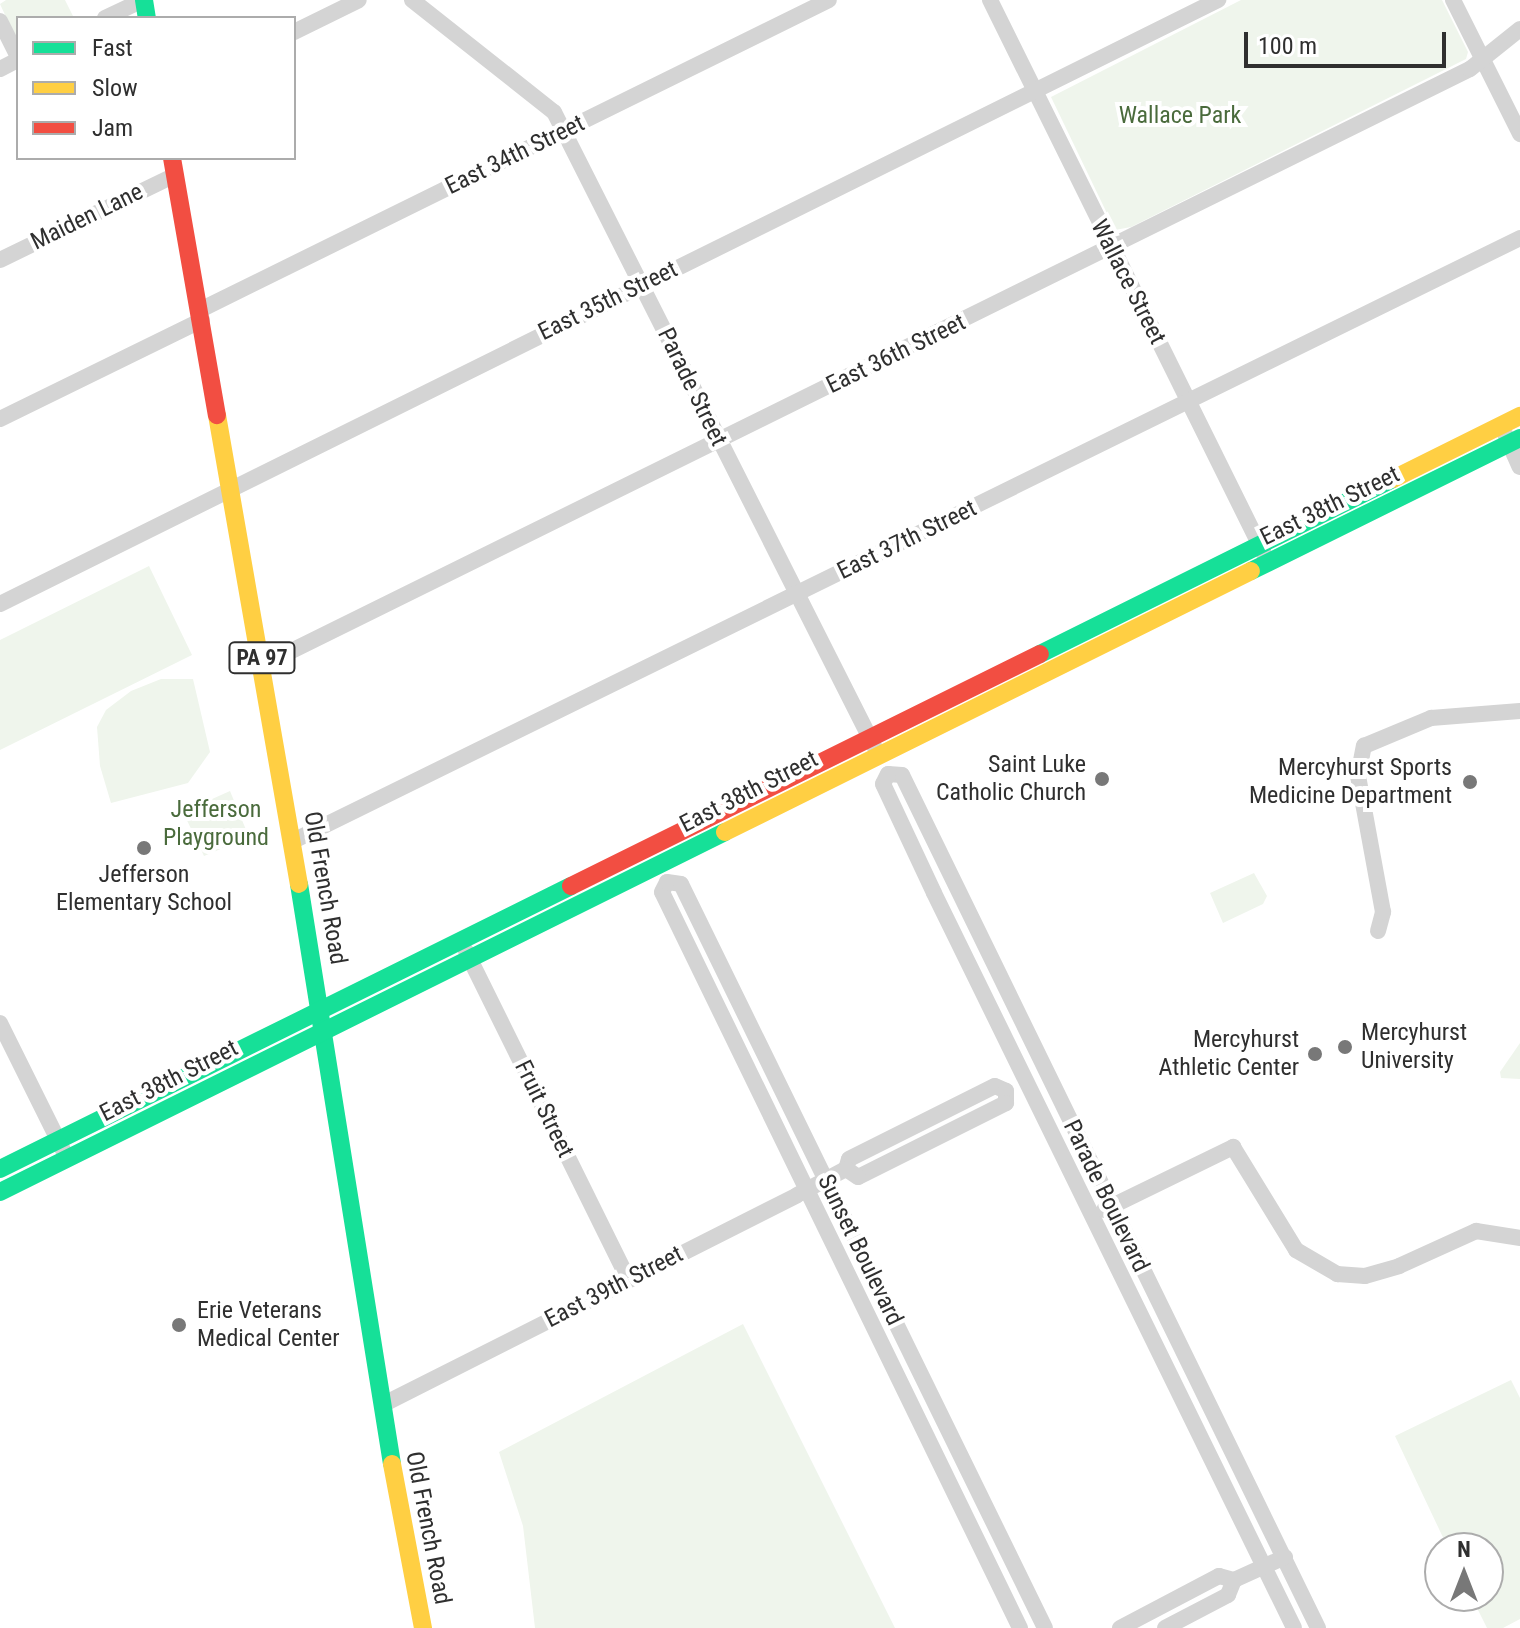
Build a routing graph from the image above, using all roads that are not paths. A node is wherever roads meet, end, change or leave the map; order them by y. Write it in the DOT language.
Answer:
graph roads {
  1 [pos="144,0"];
  2 [pos="359,0"];
  3 [pos="412,0"];
  4 [pos="829,0"];
  5 [pos="990,0"];
  6 [pos="1218,0"];
  7 [pos="1453,0"];
  8 [pos="109,16"];
  9 [pos="0,21"];
  10 [pos="1520,29"];
  11 [pos="296,31"];
  12 [pos="16,55"];
  13 [pos="1483,61"];
  14 [pos="1034,90"];
  15 [pos="565,131"];
  16 [pos="1520,134"];
  17 [pos="174,166"];
  18 [pos="1520,238"];
  19 [pos="1111,248"];
  20 [pos="0,260"];
  21 [pos="642,285"];
  22 [pos="201,315"];
  23 [pos="1188,401"];
  24 [pos="1520,416"];
  25 [pos="0,419"];
  26 [pos="1500,426"];
  27 [pos="719,440"];
  28 [pos="1515,441"];
  29 [pos="1520,467"];
  30 [pos="233,488"];
  31 [pos="1259,544"];
  32 [pos="1268,563"];
  33 [pos="796,595"];
  34 [pos="0,604"];
  35 [pos="263,665"];
  36 [pos="1520,711"];
  37 [pos="874,746"];
  38 [pos="888,774"];
  39 [pos="293,841"];
  40 [pos="652,845"];
  41 [pos="660,864"];
  42 [pos="667,882"];
  43 [pos="1378,931"];
  44 [pos="461,939"];
  45 [pos="469,958"];
  46 [pos="321,1007"];
  47 [pos="0,1023"];
  48 [pos="325,1029"];
  49 [pos="1046,1071"];
  50 [pos="1025,1081"];
  51 [pos="58,1140"];
  52 [pos="67,1159"];
  53 [pos="0,1169"];
  54 [pos="825,1179"];
  55 [pos="807,1189"];
  56 [pos="0,1192"];
  57 [pos="1111,1206"];
  58 [pos="1092,1216"];
  59 [pos="1520,1238"];
  60 [pos="628,1279"];
  61 [pos="382,1405"];
  62 [pos="1285,1557"];
  63 [pos="1263,1567"];
  64 [pos="1234,1580"];
  65 [pos="423,1628"];
  66 [pos="1020,1628"];
  67 [pos="1045,1628"];
  68 [pos="1120,1628"];
  69 [pos="1165,1628"];
  70 [pos="1294,1628"];
  71 [pos="1318,1628"];
  1 -- 8 [label="street"];
  2 -- 11 [label="street"];
  3 -- 15 [label="street, Parade Street"];
  4 -- 15 [label="street, East 34th Street"];
  5 -- 14 [label="street, Wallace Street"];
  6 -- 14 [label="street, East 35th Street"];
  7 -- 13 [label="street"];
  9 -- 12 [label="street"];
  10 -- 13 [label="street, East 36th Street"];
  13 -- 16 [label="street"];
  13 -- 19 [label="street, East 36th Street"];
  14 -- 19 [label="street, Wallace Street"];
  14 -- 21 [label="street, East 35th Street"];
  15 -- 21 [label="street, Parade Street"];
  15 -- 22 [label="street, East 34th Street"];
  17 -- 20 [label="street, Maiden Lane"];
  17 -- 22 [label="main road, Old French Road / PA 97"];
  18 -- 23 [label="street, East 37th Street"];
  19 -- 23 [label="street, Wallace Street"];
  19 -- 27 [label="street, East 36th Street"];
  21 -- 27 [label="street, Parade Street"];
  21 -- 30 [label="street, East 35th Street"];
  22 -- 25 [label="street, East 34th Street"];
  22 -- 30 [label="main road, Old French Road / PA 97"];
  23 -- 31 [label="street, Wallace Street"];
  23 -- 33 [label="street, East 37th Street"];
  24 -- 26 [label="main road, East 38th Street"];
  26 -- 28 [label="street"];
  26 -- 31 [label="main road, East 38th Street"];
  27 -- 33 [label="street, Parade Street"];
  27 -- 35 [label="street, East 36th Street"];
  28 -- 29 [label="street"];
  28 -- 32 [label="main road, East 38th Street"];
  30 -- 34 [label="street, East 35th Street"];
  30 -- 35 [label="main road, Old French Road / PA 97"];
  31 -- 32 [label="street, Wallace Street"];
  31 -- 37 [label="main road, East 38th Street"];
  32 -- 37 [label="main road, East 38th Street"];
  33 -- 37 [label="street, Parade Street"];
  33 -- 39 [label="street, East 37th Street"];
  35 -- 39 [label="main road, Old French Road / PA 97"];
  36 -- 43 [label="street"];
  37 -- 38 [label="street, Parade Boulevard"];
  37 -- 40 [label="main road, East 38th Street"];
  37 -- 41 [label="main road, East 38th Street"];
  38 -- 49 [label="street, Parade Boulevard"];
  38 -- 50 [label="street, Parade Boulevard"];
  39 -- 46 [label="main road, Old French Road / PA 97"];
  40 -- 41 [label="street, Sunset Boulevard"];
  40 -- 44 [label="main road, East 38th Street"];
  41 -- 42 [label="street, Sunset Boulevard"];
  41 -- 45 [label="main road, East 38th Street"];
  42 -- 54 [label="street, Sunset Boulevard"];
  42 -- 55 [label="street, Sunset Boulevard"];
  44 -- 45 [label="street, Fruit Street"];
  44 -- 46 [label="main road, East 38th Street"];
  45 -- 48 [label="main road, East 38th Street"];
  45 -- 60 [label="street, Fruit Street"];
  46 -- 48 [label="main road, Old French Road / PA 97"];
  46 -- 51 [label="main road, East 38th Street"];
  47 -- 51 [label="street"];
  48 -- 52 [label="main road, East 38th Street"];
  48 -- 61 [label="main road, Old French Road / PA 97"];
  49 -- 50 [label="street, East 39th Street"];
  49 -- 57 [label="street, Parade Boulevard"];
  50 -- 54 [label="street, East 39th Street"];
  50 -- 58 [label="street, Parade Boulevard"];
  51 -- 52 [label="street"];
  51 -- 53 [label="main road, East 38th Street"];
  52 -- 56 [label="main road, East 38th Street"];
  54 -- 55 [label="street, East 39th Street"];
  54 -- 67 [label="street, Sunset Boulevard"];
  55 -- 60 [label="street, East 39th Street"];
  55 -- 66 [label="street, Sunset Boulevard"];
  57 -- 58 [label="street"];
  57 -- 59 [label="street"];
  57 -- 62 [label="street, Parade Boulevard"];
  58 -- 63 [label="street, Parade Boulevard"];
  60 -- 61 [label="street, East 39th Street"];
  61 -- 65 [label="main road, Old French Road / PA 97"];
  62 -- 63 [label="street"];
  62 -- 71 [label="street, Parade Boulevard"];
  63 -- 64 [label="street"];
  63 -- 70 [label="street, Parade Boulevard"];
  64 -- 68 [label="street"];
  64 -- 69 [label="street"];
}
